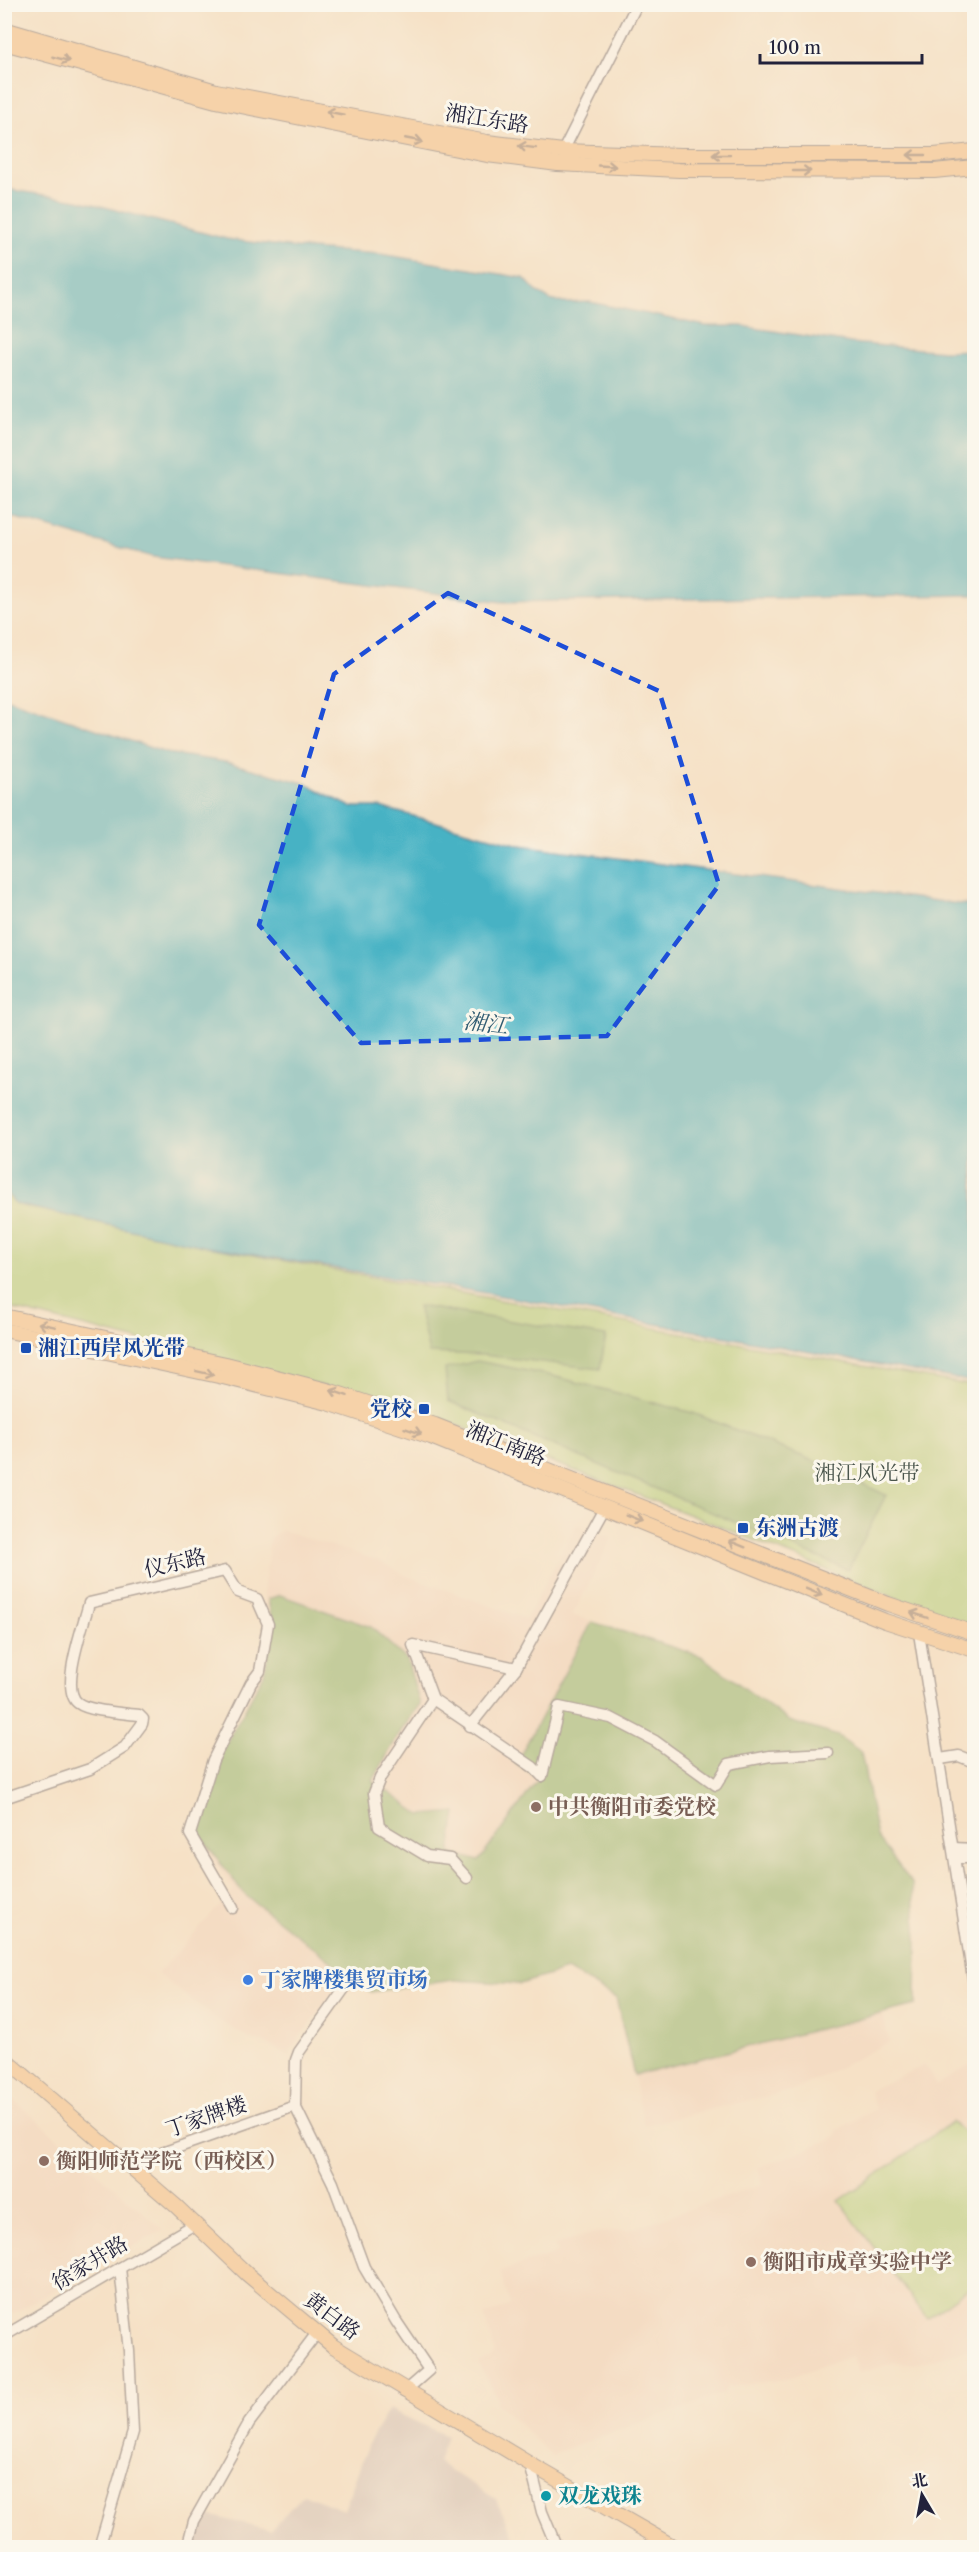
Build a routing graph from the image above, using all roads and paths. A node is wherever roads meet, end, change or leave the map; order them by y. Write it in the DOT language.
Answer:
graph roads {
  1 [pos="638,4"];
  2 [pos="4,29"];
  3 [pos="4,43"];
  4 [pos="975,150"];
  5 [pos="563,151"];
  6 [pos="975,167"];
  7 [pos="4,1316"];
  8 [pos="4,1330"];
  9 [pos="605,1506"];
  10 [pos="919,1633"];
  11 [pos="975,1633"];
  12 [pos="975,1650"];
  13 [pos="516,1668"];
  14 [pos="433,1699"];
  15 [pos="470,1726"];
  16 [pos="828,1753"];
  17 [pos="940,1760"];
  18 [pos="975,1762"];
  19 [pos="4,1798"];
  20 [pos="975,1849"];
  21 [pos="955,1853"];
  22 [pos="975,1858"];
  23 [pos="467,1878"];
  24 [pos="233,1908"];
  25 [pos="975,1985"];
  26 [pos="346,1986"];
  27 [pos="4,2058"];
  28 [pos="295,2106"];
  29 [pos="131,2167"];
  30 [pos="195,2224"];
  31 [pos="120,2268"];
  32 [pos="317,2333"];
  33 [pos="4,2337"];
  34 [pos="405,2391"];
  35 [pos="530,2464"];
  36 [pos="99,2547"];
  37 [pos="187,2547"];
  38 [pos="558,2547"];
  39 [pos="676,2547"];
  1 -- 5 [label="street"];
  5 -- 2 [label="main road, 湘江东路, one-way"];
  3 -- 6 [label="main road, 湘江东路, one-way"];
  4 -- 5 [label="main road, 湘江东路, one-way"];
  11 -- 7 [label="main road, 湘江南路, one-way"];
  8 -- 9 [label="main road, 湘江南路, one-way"];
  9 -- 10 [label="main road, 湘江南路, one-way"];
  9 -- 13 [label="street"];
  10 -- 12 [label="main road, 湘江南路"];
  10 -- 17 [label="street"];
  13 -- 14 [label="street"];
  13 -- 15 [label="street"];
  14 -- 15 [label="street"];
  14 -- 23 [label="street"];
  15 -- 16 [label="street"];
  17 -- 18 [label="street"];
  17 -- 21 [label="street"];
  19 -- 24 [label="street, 仪东路"];
  20 -- 21 [label="street"];
  21 -- 22 [label="street"];
  21 -- 25 [label="street"];
  26 -- 28 [label="street"];
  27 -- 29 [label="main road, 黄白路"];
  28 -- 29 [label="street, 丁家牌楼"];
  28 -- 34 [label="street"];
  29 -- 30 [label="main road, 黄白路"];
  30 -- 31 [label="street, 徐家井路"];
  30 -- 32 [label="main road, 黄白路"];
  31 -- 33 [label="street, 徐家井路"];
  31 -- 36 [label="street"];
  32 -- 34 [label="main road, 黄白路"];
  32 -- 37 [label="street"];
  34 -- 35 [label="main road, 黄白路"];
  35 -- 38 [label="street"];
  35 -- 39 [label="main road, 黄白路"];
}
